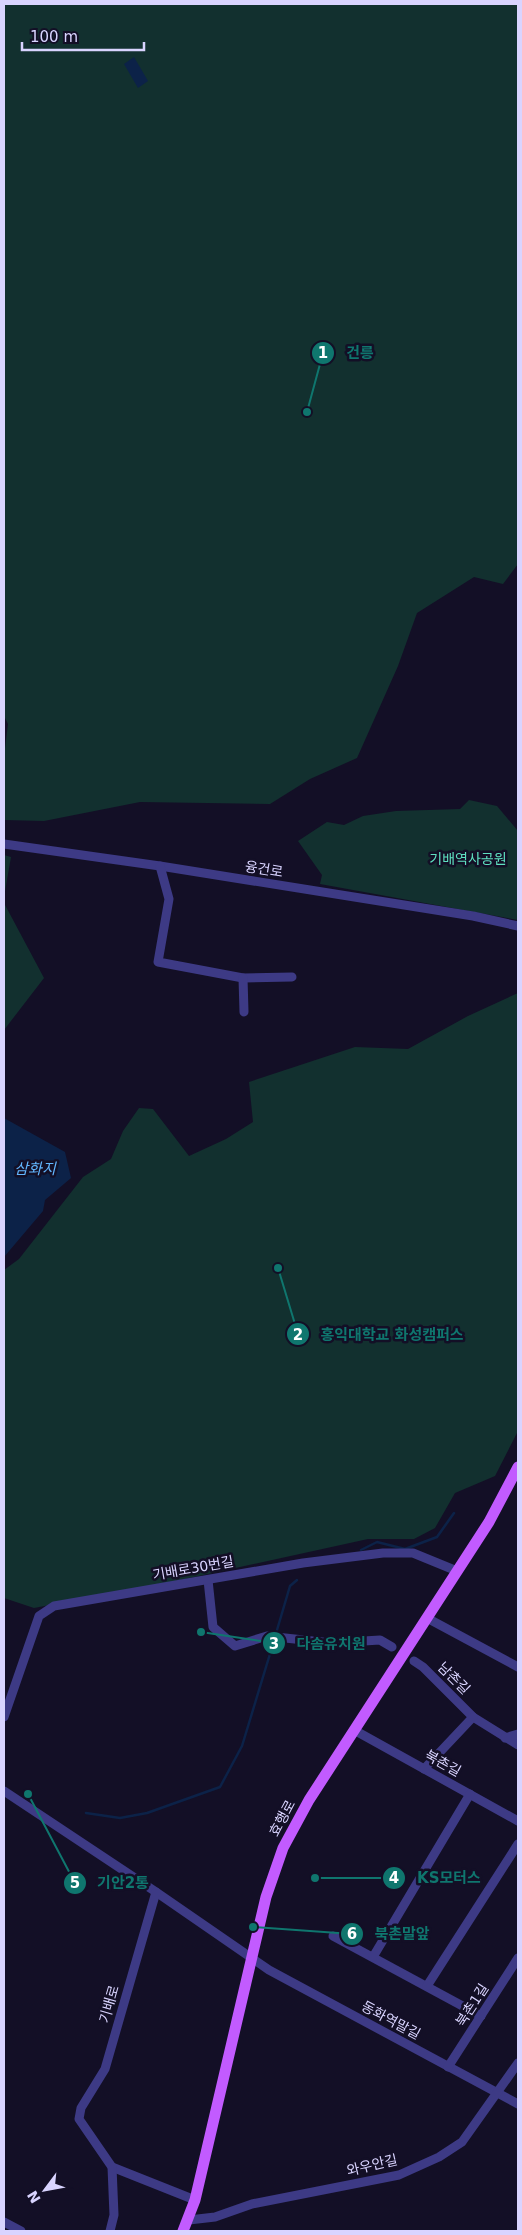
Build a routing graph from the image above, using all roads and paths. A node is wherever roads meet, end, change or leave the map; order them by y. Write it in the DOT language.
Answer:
graph roads {
  1 [pos="4,844"];
  2 [pos="160,866"];
  3 [pos="518,926"];
  4 [pos="292,977"];
  5 [pos="243,978"];
  6 [pos="244,1012"];
  7 [pos="518,1467"];
  8 [pos="457,1571"];
  9 [pos="208,1580"];
  10 [pos="427,1618"];
  11 [pos="392,1647"];
  12 [pos="414,1660"];
  13 [pos="518,1667"];
  14 [pos="4,1716"];
  15 [pos="473,1717"];
  16 [pos="354,1730"];
  17 [pos="518,1734"];
  18 [pos="505,1738"];
  19 [pos="518,1745"];
  20 [pos="424,1769"];
  21 [pos="4,1791"];
  22 [pos="470,1794"];
  23 [pos="518,1821"];
  24 [pos="518,1844"];
  25 [pos="156,1892"];
  26 [pos="333,1936"];
  27 [pos="373,1957"];
  28 [pos="518,1958"];
  29 [pos="251,1959"];
  30 [pos="427,1986"];
  31 [pos="481,2016"];
  32 [pos="518,2063"];
  33 [pos="448,2066"];
  34 [pos="497,2092"];
  35 [pos="518,2104"];
  36 [pos="112,2167"];
  37 [pos="195,2200"];
  38 [pos="188,2220"];
  39 [pos="4,2222"];
  40 [pos="21,2231"];
  41 [pos="110,2231"];
  42 [pos="183,2231"];
  1 -- 2 [label="street, 융건로"];
  2 -- 3 [label="street, 융건로"];
  2 -- 5 [label="street"];
  4 -- 5 [label="street"];
  5 -- 6 [label="street"];
  7 -- 8 [label="main road, 효행로"];
  8 -- 9 [label="street, 기배로30번길"];
  8 -- 10 [label="main road, 효행로"];
  9 -- 11 [label="street"];
  9 -- 14 [label="street, 기배로30번길"];
  10 -- 13 [label="street"];
  10 -- 16 [label="main road, 효행로"];
  12 -- 15 [label="street, 남촌길"];
  15 -- 18 [label="street, 남촌길"];
  15 -- 20 [label="street"];
  16 -- 20 [label="street, 북촌길"];
  16 -- 29 [label="main road, 효행로"];
  17 -- 18 [label="street"];
  18 -- 19 [label="street, 남촌길"];
  20 -- 22 [label="street, 북촌길"];
  21 -- 25 [label="street"];
  22 -- 23 [label="street, 북촌길"];
  22 -- 27 [label="street"];
  24 -- 30 [label="street"];
  25 -- 29 [label="street"];
  25 -- 36 [label="street, 기배로"];
  26 -- 27 [label="street"];
  27 -- 30 [label="street"];
  28 -- 31 [label="street, 북촌1길"];
  29 -- 33 [label="street, 동화역말길"];
  29 -- 37 [label="main road, 효행로"];
  30 -- 31 [label="street"];
  31 -- 33 [label="street, 북촌1길"];
  32 -- 34 [label="street, 와우안길"];
  33 -- 34 [label="street, 동화역말길"];
  34 -- 35 [label="street, 동화역말길"];
  34 -- 38 [label="street, 와우안길"];
  36 -- 37 [label="street"];
  36 -- 41 [label="street"];
  37 -- 38 [label="main road, 효행로"];
  38 -- 42 [label="main road, 효행로"];
  39 -- 40 [label="street"];
}
